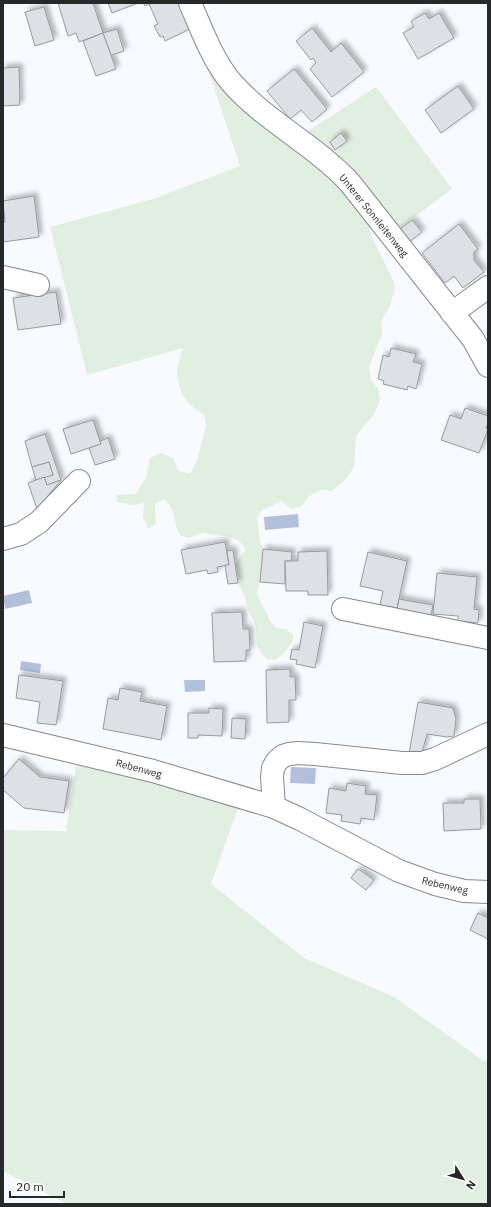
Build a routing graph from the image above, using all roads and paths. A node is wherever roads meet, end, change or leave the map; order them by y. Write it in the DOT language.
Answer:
graph roads {
  1 [pos="190,3"];
  2 [pos="3,277"];
  3 [pos="38,285"];
  4 [pos="488,287"];
  5 [pos="452,313"];
  6 [pos="488,366"];
  7 [pos="79,481"];
  8 [pos="3,539"];
  9 [pos="342,609"];
  10 [pos="488,638"];
  11 [pos="488,734"];
  12 [pos="3,735"];
  13 [pos="274,807"];
  14 [pos="488,892"];
  1 -- 5 [label="street, Unterer Sonnleitenweg"];
  2 -- 3 [label="street"];
  4 -- 5 [label="street"];
  5 -- 6 [label="street, Unterer Sonnleitenweg"];
  7 -- 8 [label="street"];
  9 -- 10 [label="street"];
  11 -- 13 [label="street"];
  12 -- 13 [label="street, Rebenweg"];
  13 -- 14 [label="street, Rebenweg"];
}
